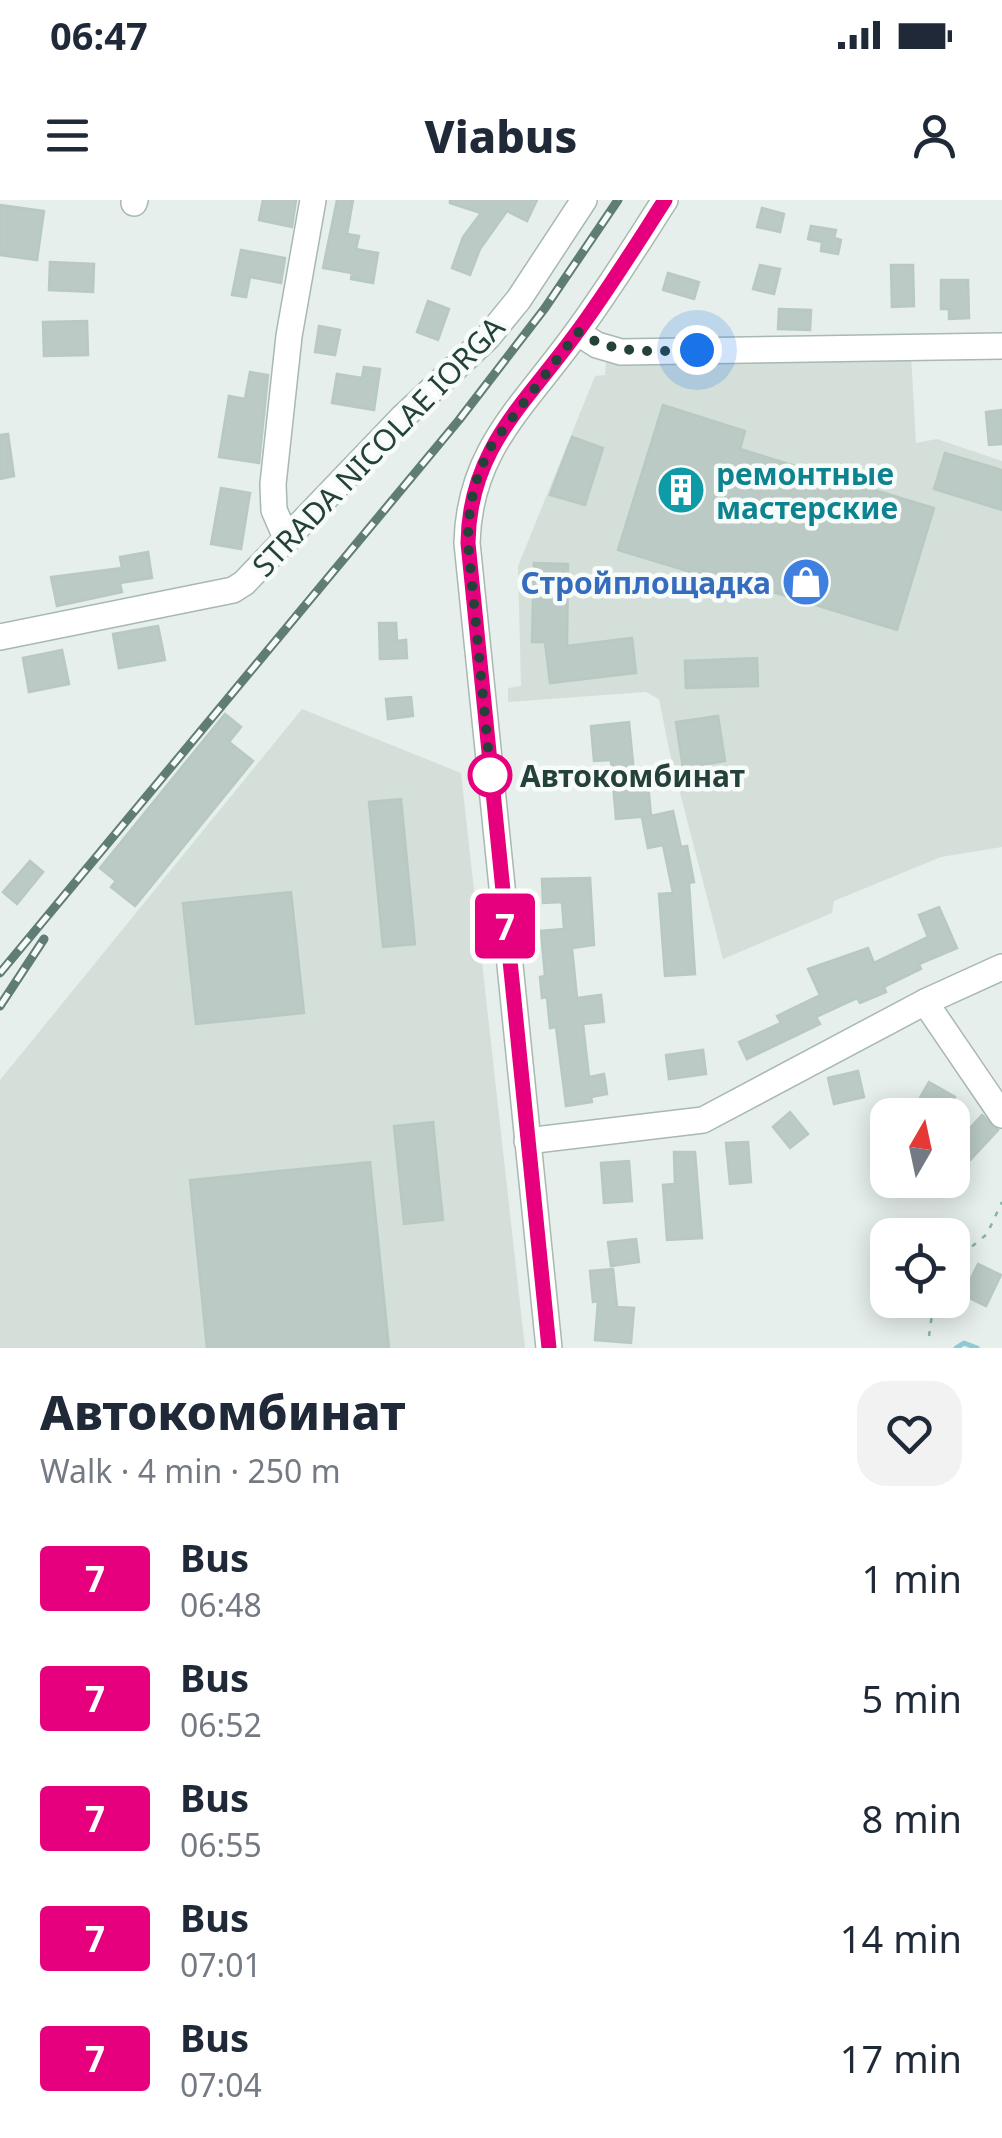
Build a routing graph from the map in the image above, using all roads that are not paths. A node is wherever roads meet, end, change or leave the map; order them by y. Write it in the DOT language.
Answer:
graph roads {
  1 [pos="313,200"];
  2 [pos="584,200"];
  3 [pos="665,200"];
  4 [pos="578,332"];
  5 [pos="1002,346"];
  6 [pos="287,540"];
  7 [pos="0,636"];
  8 [pos="1002,968"];
  9 [pos="925,1002"];
  10 [pos="1002,1115"];
  11 [pos="526,1141"];
  12 [pos="549,1348"];
  1 -- 6 [label="street"];
  2 -- 6 [label="street, STRADA NICOLAE IORGA"];
  3 -- 4 [label="street"];
  4 -- 5 [label="street"];
  4 -- 11 [label="street"];
  6 -- 7 [label="street, STRADA NICOLAE IORGA"];
  8 -- 9 [label="street"];
  9 -- 10 [label="street"];
  9 -- 11 [label="street"];
  11 -- 12 [label="street"];
}
